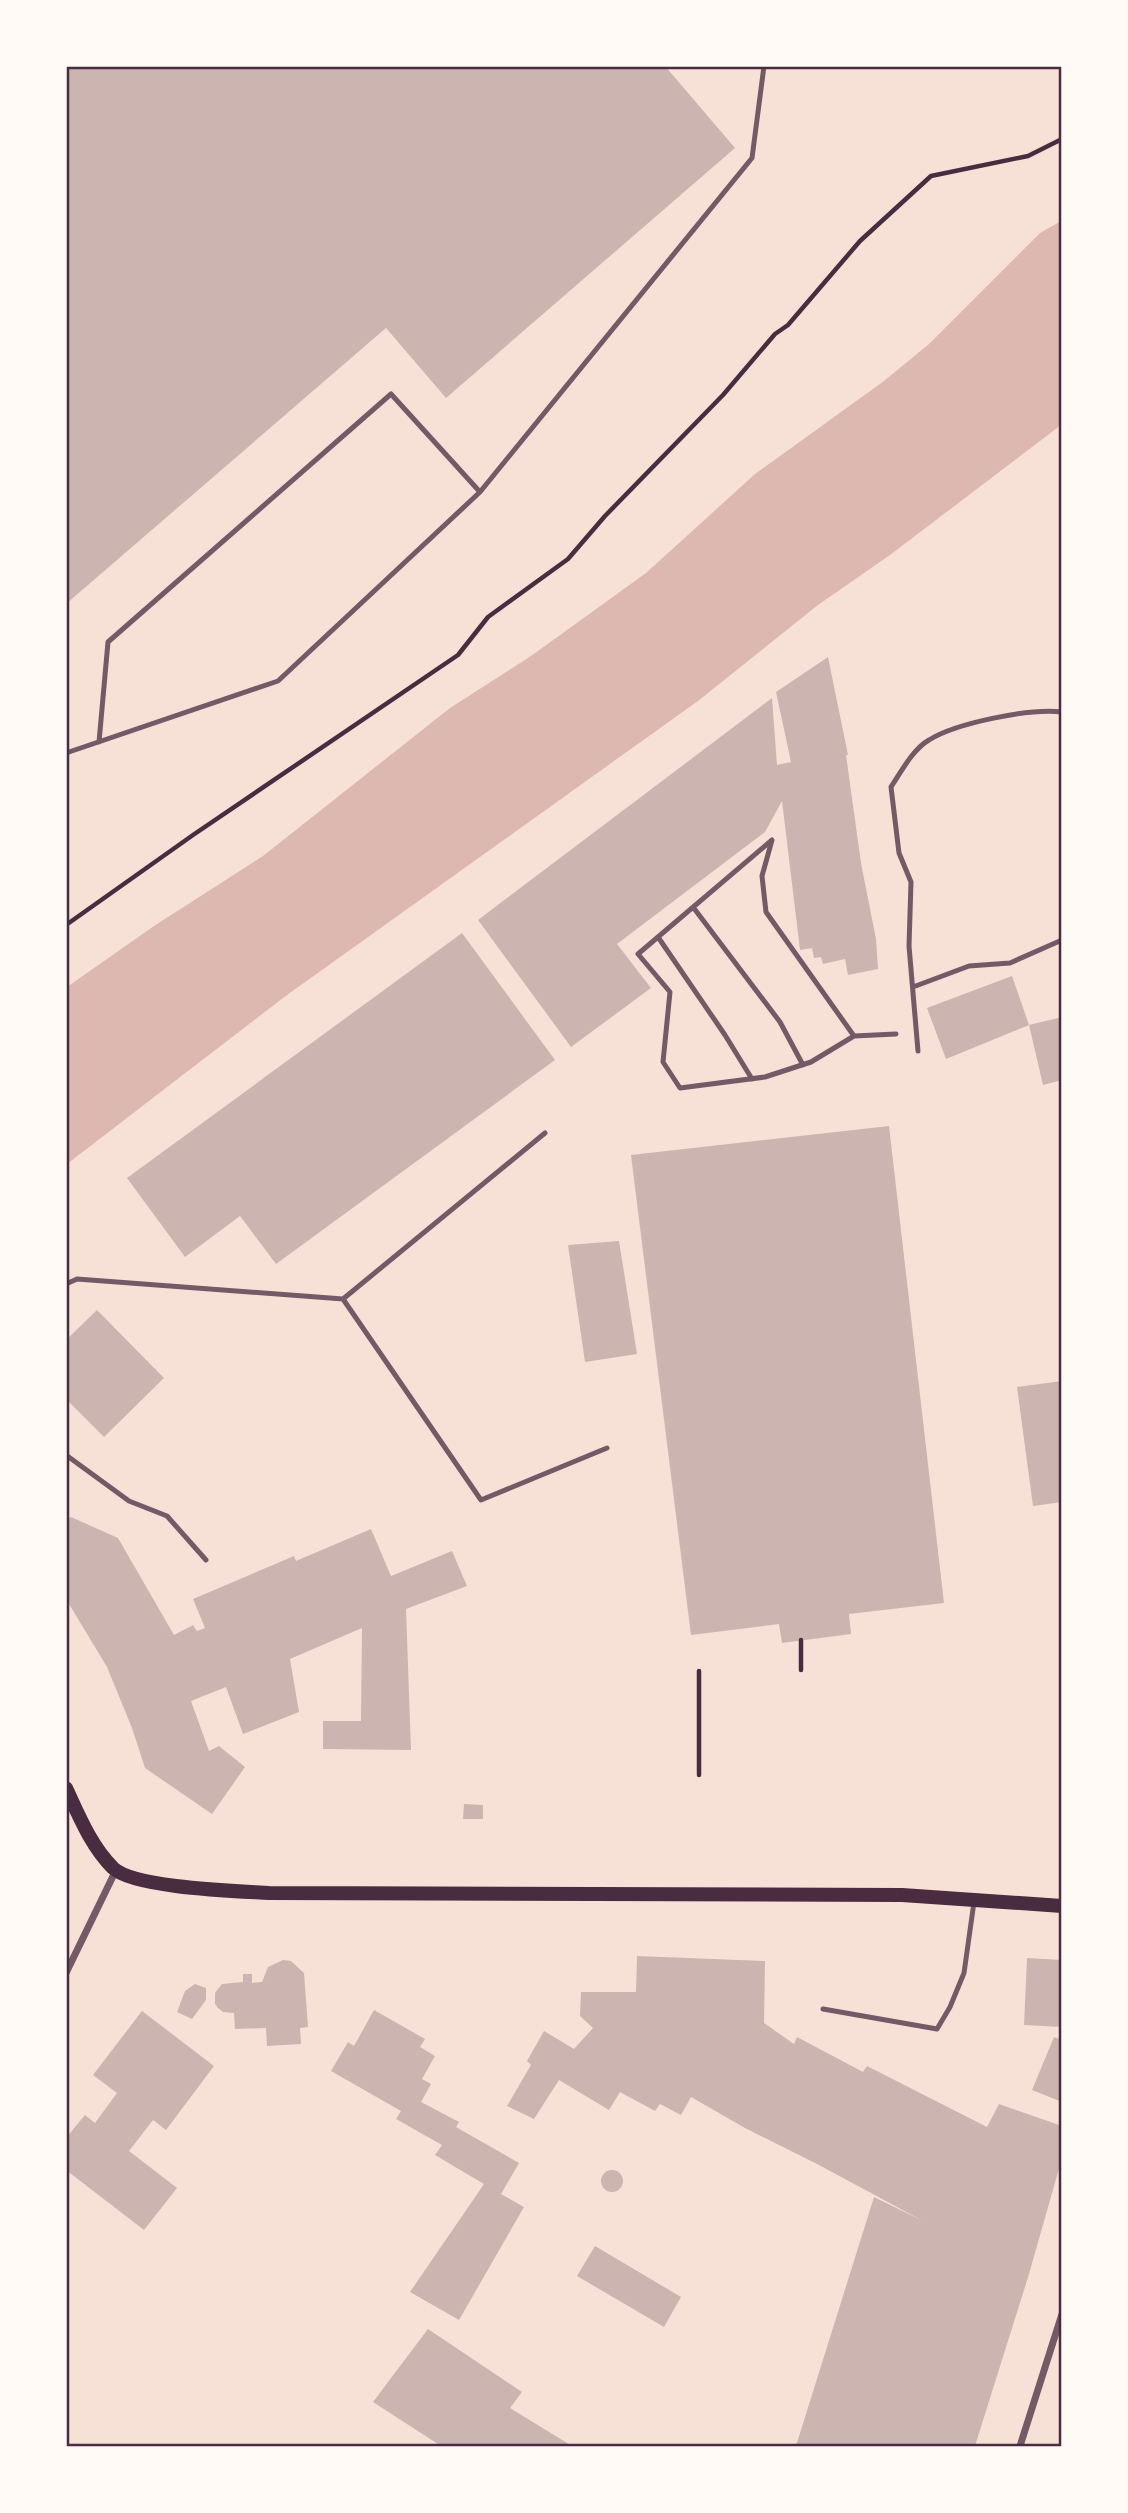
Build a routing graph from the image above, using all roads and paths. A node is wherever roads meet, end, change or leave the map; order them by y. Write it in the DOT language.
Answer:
graph roads {
  1 [pos="764,66"];
  2 [pos="1062,139"];
  3 [pos="480,492"];
  4 [pos="1062,712"];
  5 [pos="99,743"];
  6 [pos="66,753"];
  7 [pos="693,906"];
  8 [pos="66,925"];
  9 [pos="658,937"];
  10 [pos="1062,940"];
  11 [pos="913,988"];
  12 [pos="896,1034"];
  13 [pos="853,1036"];
  14 [pos="918,1051"];
  15 [pos="803,1065"];
  16 [pos="752,1079"];
  17 [pos="545,1133"];
  18 [pos="66,1284"];
  19 [pos="343,1299"];
  20 [pos="607,1448"];
  21 [pos="66,1455"];
  22 [pos="206,1560"];
  23 [pos="801,1640"];
  24 [pos="801,1670"];
  25 [pos="698,1671"];
  26 [pos="699,1775"];
  27 [pos="66,1788"];
  28 [pos="71,1811"];
  29 [pos="116,1870"];
  30 [pos="975,1899"];
  31 [pos="1062,1906"];
  32 [pos="66,1973"];
  33 [pos="823,2009"];
  34 [pos="1062,2314"];
  35 [pos="1020,2446"];
  1 -- 3 [label="lane"];
  2 -- 8 [label="path"];
  3 -- 5 [label="lane"];
  3 -- 5 [label="lane"];
  4 -- 11 [label="lane"];
  5 -- 6 [label="lane"];
  7 -- 9 [label="lane"];
  7 -- 13 [label="lane"];
  7 -- 15 [label="lane"];
  9 -- 16 [label="lane"];
  9 -- 16 [label="lane"];
  10 -- 11 [label="lane"];
  11 -- 14 [label="lane"];
  12 -- 13 [label="lane"];
  13 -- 15 [label="lane"];
  15 -- 16 [label="lane"];
  17 -- 19 [label="lane"];
  18 -- 19 [label="lane"];
  19 -- 20 [label="lane"];
  21 -- 22 [label="lane"];
  23 -- 24 [label="path"];
  25 -- 26 [label="path"];
  27 -- 28 [label="main road"];
  28 -- 29 [label="main road"];
  29 -- 30 [label="main road"];
  29 -- 32 [label="street"];
  30 -- 31 [label="main road"];
  30 -- 33 [label="lane"];
  34 -- 35 [label="street"];
}
